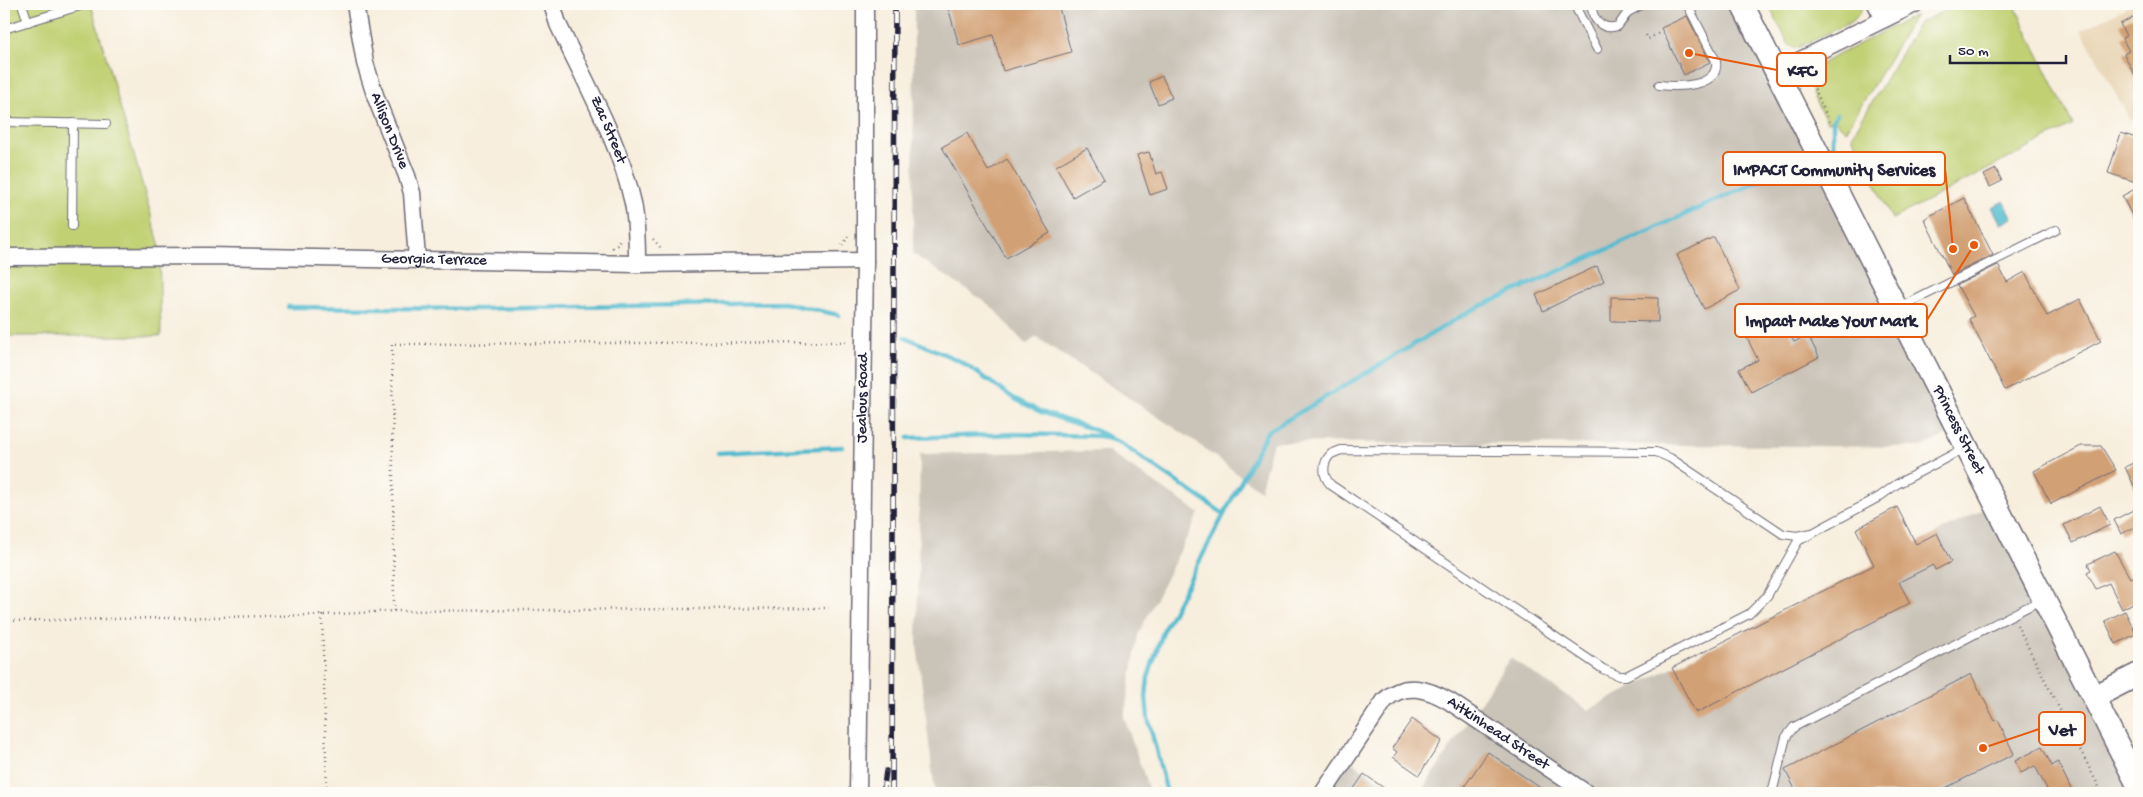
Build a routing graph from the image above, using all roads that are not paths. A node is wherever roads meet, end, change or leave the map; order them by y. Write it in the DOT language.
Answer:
graph roads {
  1 [pos="22,4"];
  2 [pos="355,4"];
  3 [pos="552,4"];
  4 [pos="866,4"];
  5 [pos="1574,4"];
  6 [pos="1592,4"];
  7 [pos="1643,4"];
  8 [pos="1687,4"];
  9 [pos="1742,4"];
  10 [pos="1876,4"];
  11 [pos="1915,4"];
  12 [pos="83,6"];
  13 [pos="1884,19"];
  14 [pos="28,22"];
  15 [pos="4,29"];
  16 [pos="1597,49"];
  17 [pos="1778,71"];
  18 [pos="1659,85"];
  19 [pos="4,122"];
  20 [pos="73,123"];
  21 [pos="106,124"];
  22 [pos="72,226"];
  23 [pos="2056,230"];
  24 [pos="4,257"];
  25 [pos="417,259"];
  26 [pos="865,261"];
  27 [pos="637,264"];
  28 [pos="1898,309"];
  29 [pos="1967,447"];
  30 [pos="1812,533"];
  31 [pos="2043,599"];
  32 [pos="2139,674"];
  33 [pos="2094,697"];
  34 [pos="2139,788"];
  35 [pos="858,793"];
  36 [pos="1323,793"];
  37 [pos="1586,793"];
  38 [pos="1772,793"];
  1 -- 14 [label="lane"];
  2 -- 25 [label="street, Allison Drive"];
  3 -- 27 [label="street, Zac Street"];
  4 -- 26 [label="street, Jealous Road"];
  5 -- 16 [label="lane"];
  6 -- 7 [label="lane"];
  8 -- 18 [label="lane"];
  9 -- 17 [label="main road, Princess Street"];
  10 -- 13 [label="street"];
  11 -- 13 [label="street"];
  12 -- 14 [label="lane"];
  13 -- 17 [label="street"];
  14 -- 15 [label="lane"];
  17 -- 28 [label="main road, Princess Street"];
  19 -- 20 [label="lane"];
  20 -- 21 [label="lane"];
  20 -- 22 [label="lane"];
  23 -- 28 [label="lane"];
  24 -- 25 [label="street, Georgia Terrace"];
  25 -- 27 [label="street, Georgia Terrace"];
  26 -- 27 [label="street, Georgia Terrace"];
  26 -- 35 [label="street, Jealous Road"];
  28 -- 29 [label="main road, Princess Street"];
  29 -- 30 [label="lane"];
  29 -- 31 [label="main road, Princess Street"];
  30 -- 30 [label="lane"];
  31 -- 33 [label="main road, Princess Street"];
  31 -- 38 [label="lane"];
  32 -- 33 [label="main road"];
  33 -- 34 [label="main road, Princess Street"];
  36 -- 37 [label="street, Aitkinhead Street"];
}
